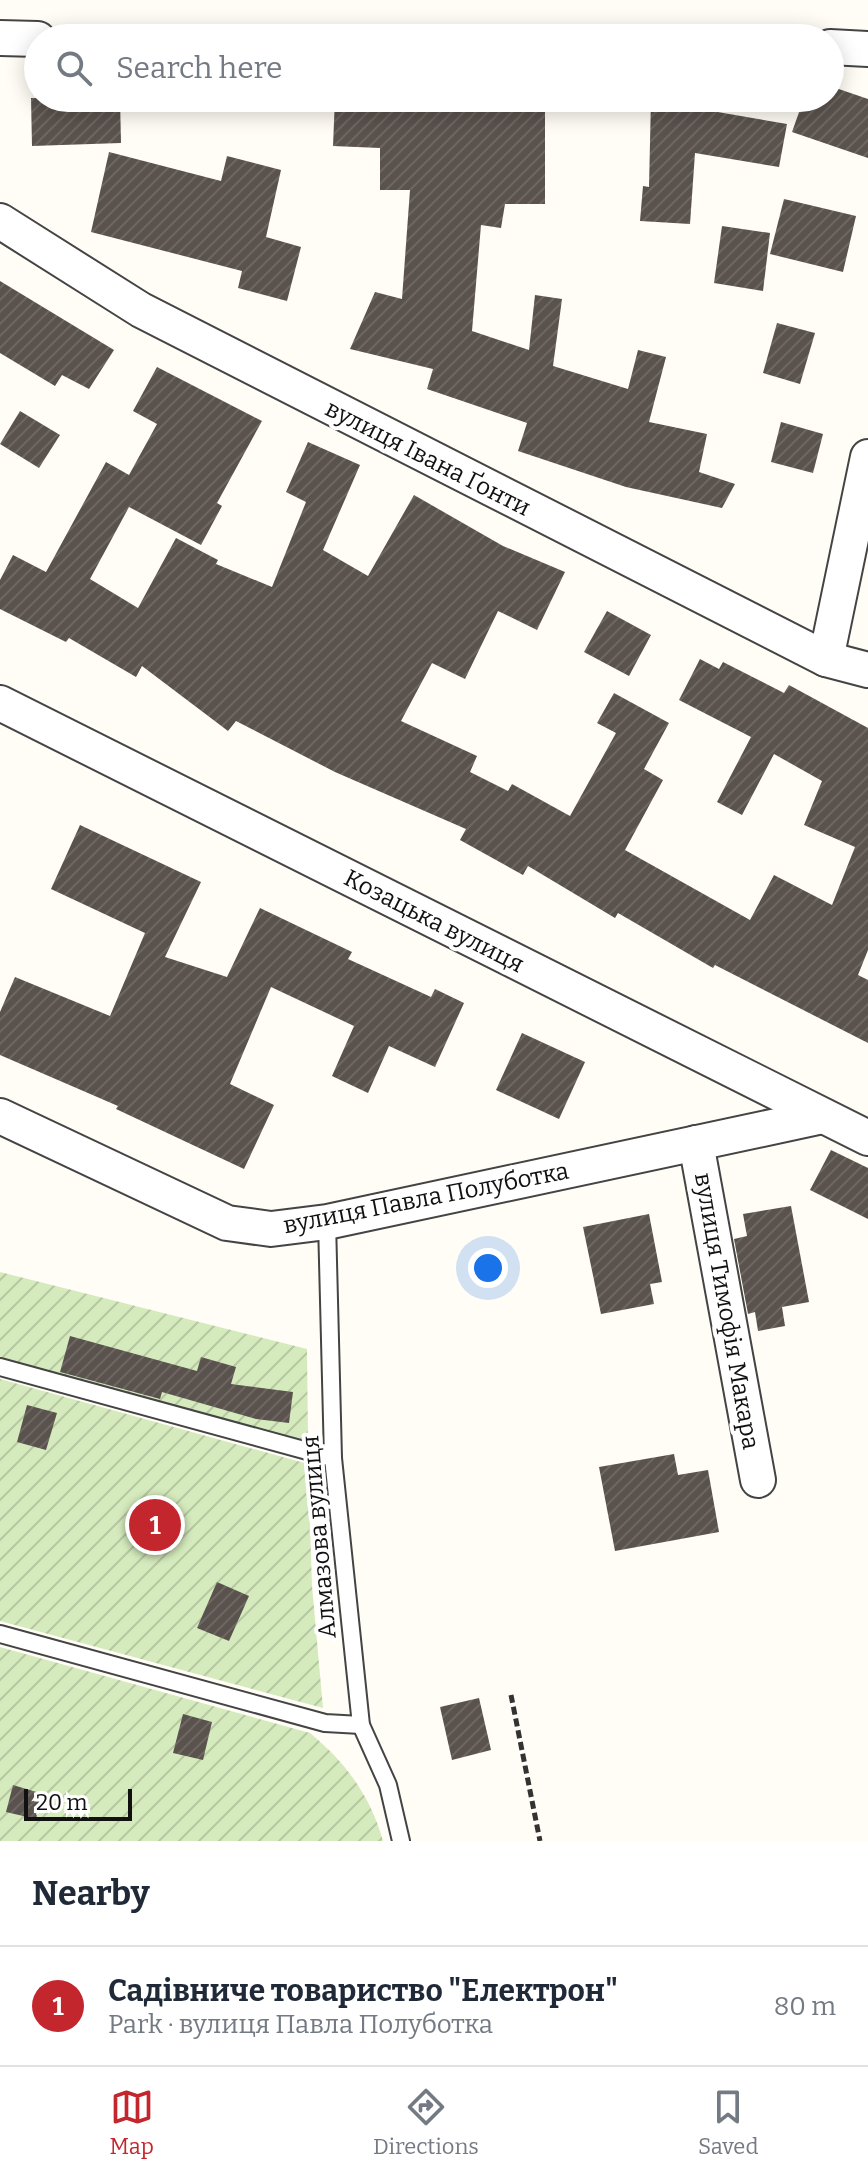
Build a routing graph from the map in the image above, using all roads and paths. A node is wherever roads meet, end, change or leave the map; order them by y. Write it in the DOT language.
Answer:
graph roads {
  1 [pos="0,38"];
  2 [pos="24,39"];
  3 [pos="844,48"];
  4 [pos="868,49"];
  5 [pos="0,221"];
  6 [pos="868,457"];
  7 [pos="826,659"];
  8 [pos="868,670"];
  9 [pos="0,703"];
  10 [pos="0,1116"];
  11 [pos="823,1116"];
  12 [pos="868,1138"];
  13 [pos="696,1143"];
  14 [pos="327,1222"];
  15 [pos="0,1367"];
  16 [pos="333,1458"];
  17 [pos="758,1480"];
  18 [pos="0,1634"];
  19 [pos="511,1695"];
  20 [pos="361,1725"];
  21 [pos="401,1841"];
  22 [pos="540,1841"];
  1 -- 2 [label="street"];
  3 -- 4 [label="street"];
  5 -- 7 [label="street, вулиця Івана Ґонти"];
  6 -- 7 [label="street"];
  7 -- 8 [label="street, вулиця Івана Ґонти"];
  9 -- 11 [label="street, Козацька вулиця"];
  10 -- 14 [label="street, вулиця Павла Полуботка"];
  11 -- 12 [label="street, Козацька вулиця"];
  11 -- 13 [label="street, вулиця Павла Полуботка"];
  13 -- 14 [label="street, вулиця Павла Полуботка"];
  13 -- 17 [label="street, вулиця Тимофія Макара"];
  14 -- 16 [label="lane, Алмазова вулиця"];
  15 -- 16 [label="lane"];
  16 -- 20 [label="lane, Алмазова вулиця"];
  18 -- 20 [label="lane"];
  19 -- 22 [label="path"];
  20 -- 21 [label="lane, Алмазова вулиця"];
}
